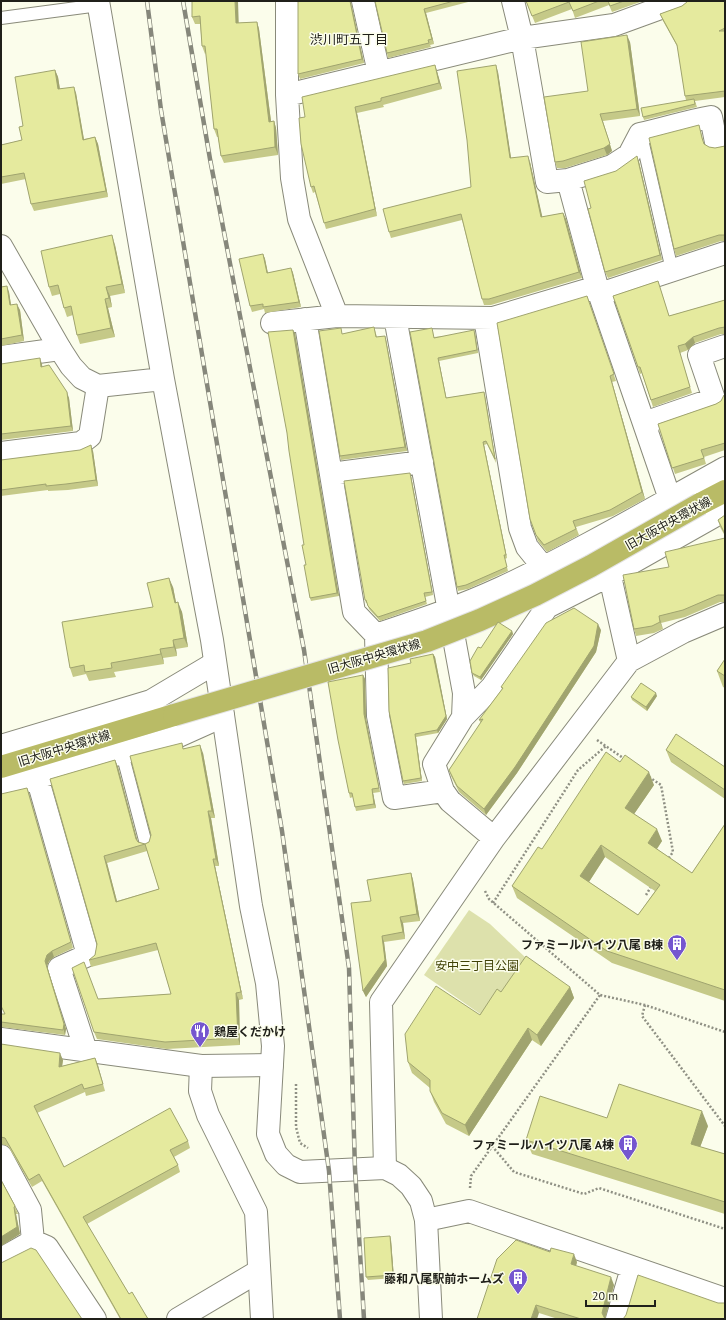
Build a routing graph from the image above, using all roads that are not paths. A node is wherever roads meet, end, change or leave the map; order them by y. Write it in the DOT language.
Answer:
graph roads {
  1 [pos="287,1"];
  2 [pos="363,1"];
  3 [pos="513,1"];
  4 [pos="680,1"];
  5 [pos="98,3"];
  6 [pos="1,18"];
  7 [pos="522,38"];
  8 [pos="379,73"];
  9 [pos="287,95"];
  10 [pos="640,134"];
  11 [pos="725,141"];
  12 [pos="568,180"];
  13 [pos="1,246"];
  14 [pos="725,253"];
  15 [pos="672,270"];
  16 [pos="598,291"];
  17 [pos="337,316"];
  18 [pos="395,317"];
  19 [pos="485,318"];
  20 [pos="305,319"];
  21 [pos="272,323"];
  22 [pos="725,346"];
  23 [pos="60,349"];
  24 [pos="1,357"];
  25 [pos="163,379"];
  26 [pos="98,386"];
  27 [pos="644,423"];
  28 [pos="1,453"];
  29 [pos="422,462"];
  30 [pos="725,468"];
  31 [pos="331,474"];
  32 [pos="725,491"];
  33 [pos="670,499"];
  34 [pos="725,510"];
  35 [pos="601,538"];
  36 [pos="544,568"];
  37 [pos="610,575"];
  38 [pos="547,607"];
  39 [pos="449,610"];
  40 [pos="725,614"];
  41 [pos="376,635"];
  42 [pos="629,661"];
  43 [pos="215,663"];
  44 [pos="223,716"];
  45 [pos="463,717"];
  46 [pos="1,746"];
  47 [pos="122,753"];
  48 [pos="1,767"];
  49 [pos="37,777"];
  50 [pos="1,788"];
  51 [pos="444,790"];
  52 [pos="494,838"];
  53 [pos="146,844"];
  54 [pos="1,1039"];
  55 [pos="86,1051"];
  56 [pos="272,1065"];
  57 [pos="201,1066"];
  58 [pos="1,1156"];
  59 [pos="385,1168"];
  60 [pos="426,1220"];
  61 [pos="33,1241"];
  62 [pos="1,1258"];
  63 [pos="632,1268"];
  64 [pos="259,1271"];
  65 [pos="725,1299"];
  66 [pos="95,1319"];
  67 [pos="178,1319"];
  68 [pos="262,1319"];
  69 [pos="431,1319"];
  70 [pos="617,1319"];
  1 -- 9 [label="street"];
  2 -- 8 [label="street"];
  3 -- 7 [label="street"];
  4 -- 7 [label="street"];
  5 -- 6 [label="lane"];
  5 -- 25 [label="street"];
  7 -- 8 [label="street"];
  7 -- 12 [label="street"];
  8 -- 9 [label="street"];
  9 -- 17 [label="street"];
  10 -- 11 [label="street"];
  10 -- 12 [label="street"];
  10 -- 15 [label="lane"];
  12 -- 16 [label="street"];
  13 -- 23 [label="street"];
  14 -- 15 [label="street"];
  15 -- 16 [label="street"];
  16 -- 19 [label="street"];
  16 -- 27 [label="street"];
  17 -- 18 [label="street"];
  17 -- 20 [label="street"];
  18 -- 19 [label="street"];
  18 -- 29 [label="street"];
  19 -- 36 [label="street"];
  20 -- 21 [label="street"];
  20 -- 31 [label="street"];
  22 -- 27 [label="street"];
  23 -- 24 [label="street"];
  23 -- 26 [label="street"];
  25 -- 26 [label="street"];
  25 -- 43 [label="street"];
  26 -- 28 [label="street"];
  27 -- 33 [label="street"];
  29 -- 31 [label="street"];
  29 -- 39 [label="street"];
  30 -- 33 [label="street"];
  31 -- 41 [label="street"];
  32 -- 48 [label="main road, 旧大阪中央環状線, bridge"];
  33 -- 35 [label="street"];
  34 -- 37 [label="street"];
  35 -- 36 [label="street"];
  35 -- 37 [label="street"];
  36 -- 38 [label="street"];
  36 -- 39 [label="street"];
  37 -- 38 [label="street"];
  37 -- 42 [label="street"];
  38 -- 45 [label="street"];
  39 -- 41 [label="street"];
  39 -- 45 [label="street"];
  40 -- 42 [label="street"];
  41 -- 51 [label="street"];
  42 -- 52 [label="street"];
  43 -- 44 [label="street"];
  43 -- 46 [label="street"];
  44 -- 47 [label="street"];
  44 -- 56 [label="street"];
  45 -- 51 [label="street"];
  47 -- 49 [label="street"];
  47 -- 53 [label="lane"];
  49 -- 50 [label="street"];
  49 -- 55 [label="street"];
  51 -- 52 [label="street"];
  52 -- 59 [label="street"];
  54 -- 55 [label="street"];
  55 -- 57 [label="street"];
  56 -- 57 [label="street"];
  56 -- 59 [label="street"];
  57 -- 64 [label="street"];
  58 -- 61 [label="street"];
  59 -- 60 [label="street"];
  60 -- 63 [label="street"];
  60 -- 69 [label="street"];
  61 -- 62 [label="street"];
  61 -- 66 [label="street"];
  63 -- 65 [label="street"];
  63 -- 70 [label="street"];
  64 -- 67 [label="street"];
  64 -- 68 [label="street"];
}
